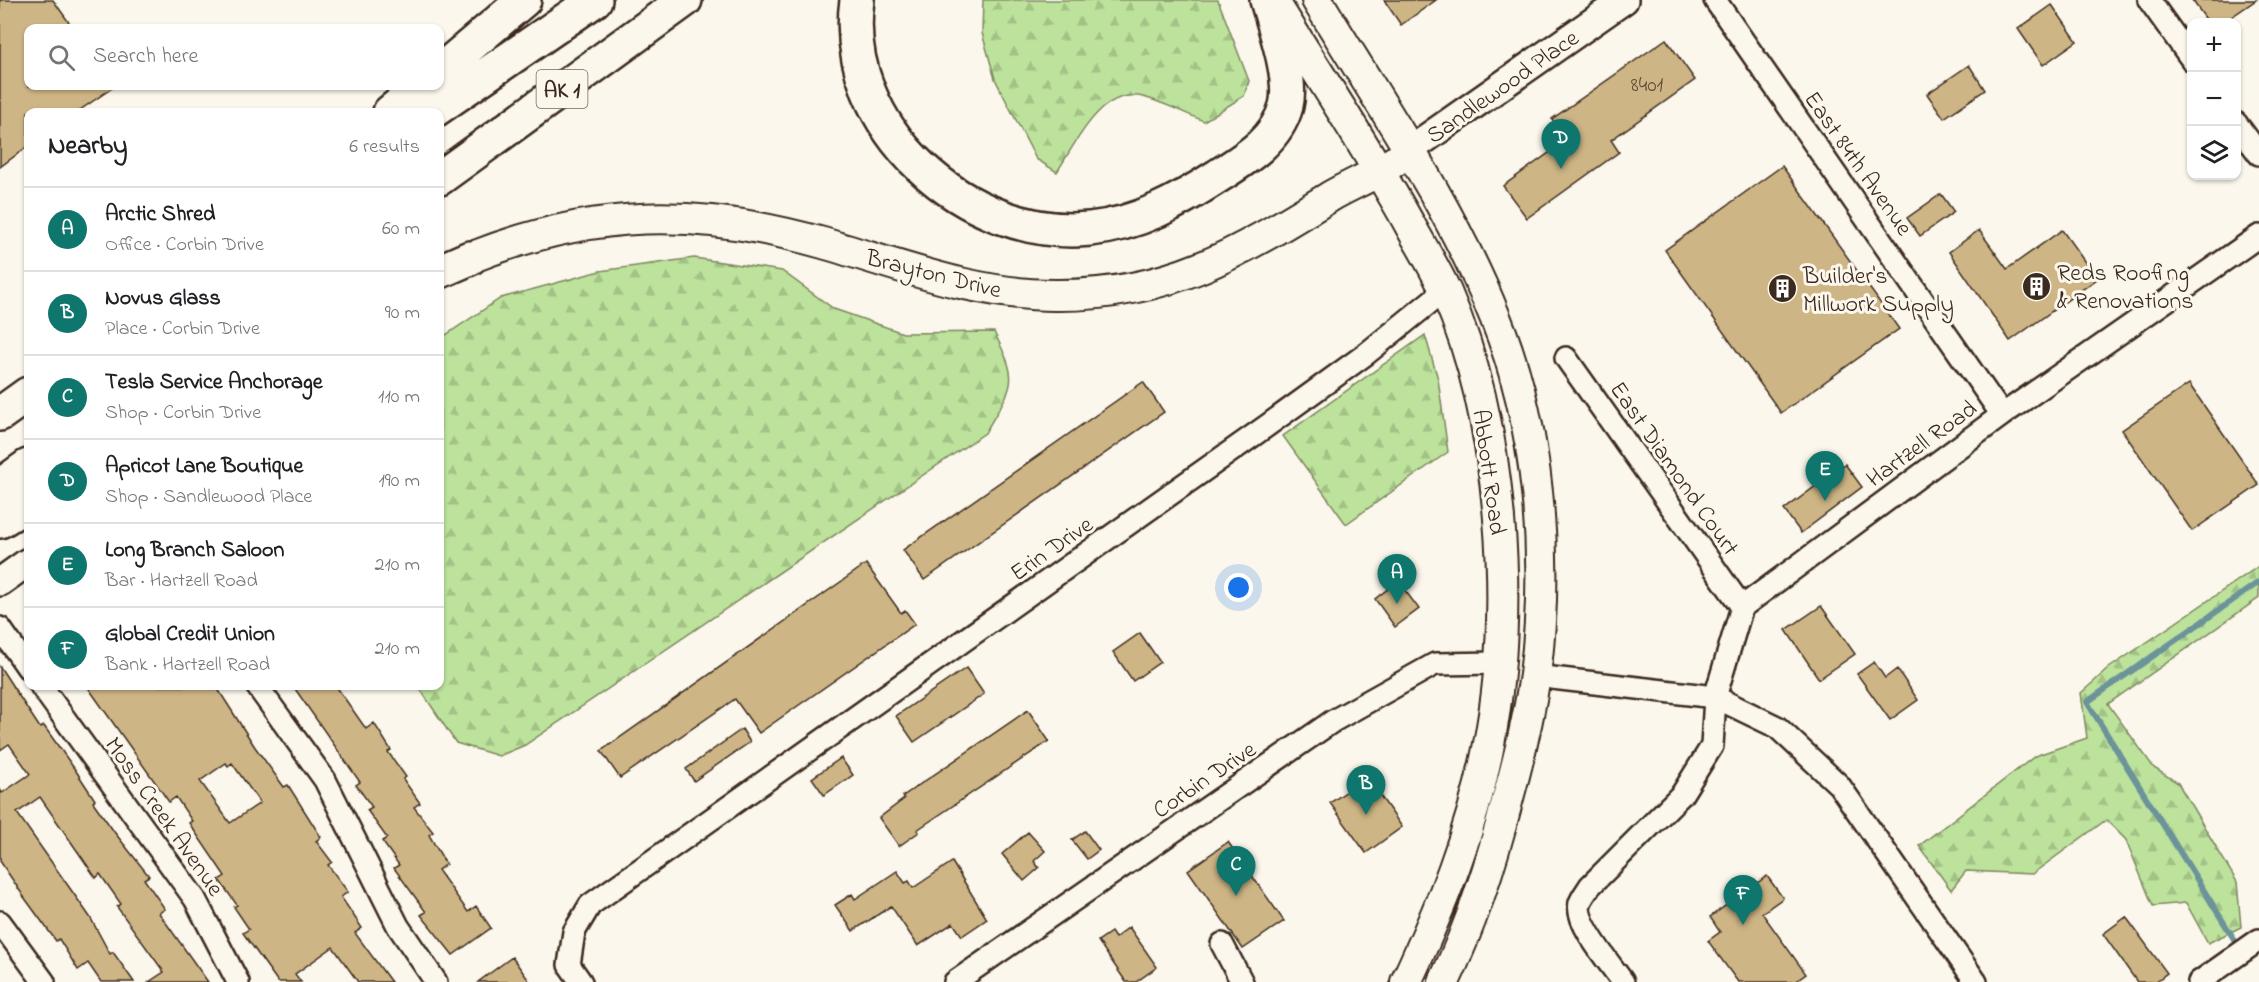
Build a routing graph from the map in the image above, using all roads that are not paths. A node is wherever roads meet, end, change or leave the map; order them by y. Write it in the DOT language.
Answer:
graph roads {
  1 [pos="524,0"];
  2 [pos="595,0"];
  3 [pos="686,0"];
  4 [pos="857,0"];
  5 [pos="1267,0"];
  6 [pos="1272,0"];
  7 [pos="1317,0"];
  8 [pos="1624,0"];
  9 [pos="1715,0"];
  10 [pos="2149,0"];
  11 [pos="2187,53"];
  12 [pos="444,68"];
  13 [pos="417,90"];
  14 [pos="395,108"];
  15 [pos="438,108"];
  16 [pos="2238,126"];
  17 [pos="1408,151"];
  18 [pos="2259,154"];
  19 [pos="1380,171"];
  20 [pos="444,175"];
  21 [pos="2259,236"];
  22 [pos="470,258"];
  23 [pos="444,269"];
  24 [pos="444,274"];
  25 [pos="1445,290"];
  26 [pos="1566,358"];
  27 [pos="24,397"];
  28 [pos="0,414"];
  29 [pos="2002,415"];
  30 [pos="24,469"];
  31 [pos="0,486"];
  32 [pos="24,506"];
  33 [pos="0,521"];
  34 [pos="24,565"];
  35 [pos="0,582"];
  36 [pos="1742,607"];
  37 [pos="0,628"];
  38 [pos="24,662"];
  39 [pos="1499,663"];
  40 [pos="1535,676"];
  41 [pos="44,690"];
  42 [pos="260,690"];
  43 [pos="1715,697"];
  44 [pos="0,922"];
  45 [pos="2259,940"];
  46 [pos="1222,944"];
  47 [pos="44,982"];
  48 [pos="238,982"];
  49 [pos="436,982"];
  50 [pos="581,982"];
  51 [pos="955,982"];
  52 [pos="1242,982"];
  53 [pos="1406,982"];
  54 [pos="1444,982"];
  55 [pos="1623,982"];
  56 [pos="1976,982"];
  57 [pos="2199,982"];
  1 -- 12 [label="highway"];
  2 -- 15 [label="highway, AK 1"];
  3 -- 20 [label="highway, AK 1"];
  4 -- 5 [label="highway"];
  6 -- 19 [label="main road, Abbott Road"];
  7 -- 17 [label="main road, Abbott Road"];
  8 -- 17 [label="street, Sandlewood Place"];
  9 -- 29 [label="street, East 84th Avenue"];
  10 -- 11 [label="street"];
  13 -- 14 [label="highway"];
  16 -- 18 [label="street"];
  17 -- 19 [label="main road, Brayton Drive"];
  17 -- 40 [label="main road, Abbott Road"];
  19 -- 22 [label="main road, Brayton Drive"];
  19 -- 25 [label="main road, Abbott Road"];
  21 -- 29 [label="street, Hartzell Road"];
  22 -- 23 [label="highway"];
  22 -- 24 [label="street, Brayton Drive"];
  25 -- 39 [label="main road, Abbott Road"];
  25 -- 50 [label="street, Erin Drive"];
  26 -- 36 [label="street, East Diamond Court"];
  27 -- 28 [label="highway"];
  29 -- 36 [label="street, Hartzell Road"];
  30 -- 31 [label="highway"];
  32 -- 33 [label="highway"];
  34 -- 35 [label="street"];
  36 -- 43 [label="street"];
  37 -- 38 [label="street"];
  39 -- 40 [label="main road"];
  39 -- 51 [label="street, Corbin Drive"];
  39 -- 53 [label="main road, Abbott Road"];
  40 -- 43 [label="street"];
  40 -- 54 [label="main road, Abbott Road"];
  41 -- 48 [label="street, Moss Creek Avenue"];
  42 -- 49 [label="street"];
  43 -- 55 [label="street"];
  43 -- 56 [label="street"];
  44 -- 47 [label="street"];
  45 -- 57 [label="street"];
  46 -- 52 [label="street"];
}
